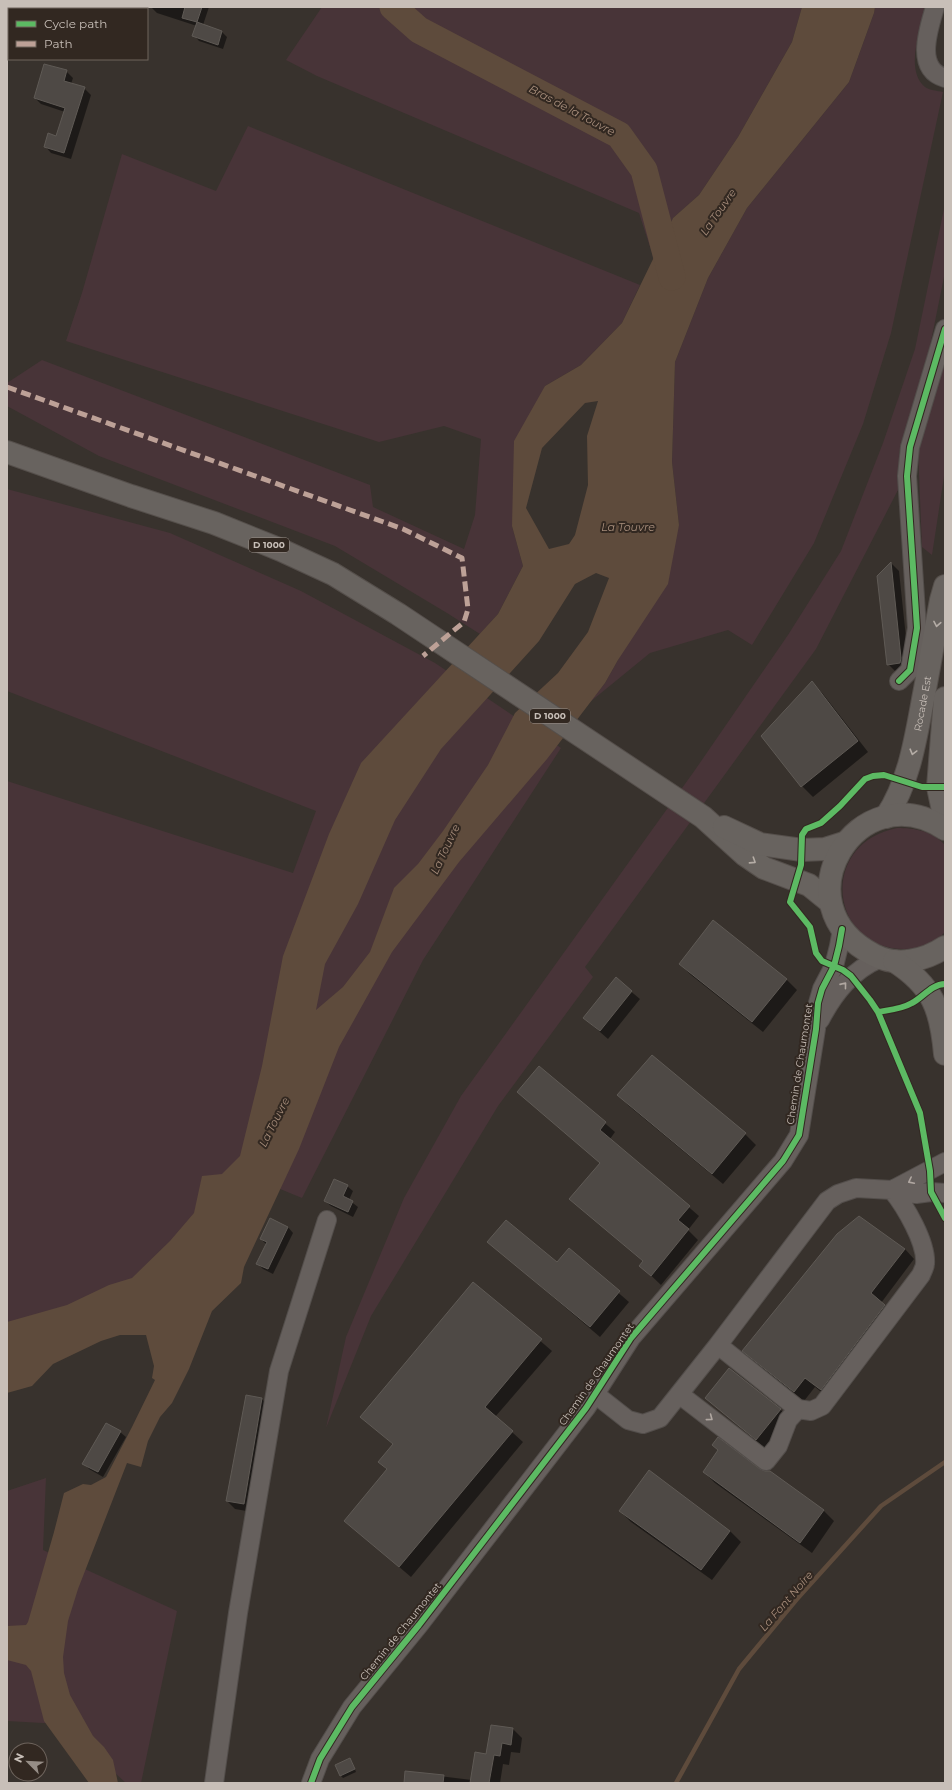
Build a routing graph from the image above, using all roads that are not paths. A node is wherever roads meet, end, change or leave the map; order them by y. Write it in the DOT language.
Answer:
graph roads {
  1 [pos="935,7"];
  2 [pos="945,78"];
  3 [pos="945,329"];
  4 [pos="7,452"];
  5 [pos="7,463"];
  6 [pos="131,496"];
  7 [pos="945,586"];
  8 [pos="899,680"];
  9 [pos="945,698"];
  10 [pos="702,817"];
  11 [pos="886,817"];
  12 [pos="945,820"];
  13 [pos="945,829"];
  14 [pos="844,843"];
  15 [pos="830,902"];
  16 [pos="842,929"];
  17 [pos="945,947"];
  18 [pos="887,960"];
  19 [pos="816,1029"];
  20 [pos="945,1054"];
  21 [pos="945,1162"];
  22 [pos="892,1190"];
  23 [pos="945,1193"];
  24 [pos="327,1220"];
  25 [pos="718,1345"];
  26 [pos="595,1394"];
  27 [pos="679,1394"];
  28 [pos="798,1409"];
  29 [pos="214,1783"];
  30 [pos="311,1783"];
  1 -- 2 [label="street"];
  3 -- 8 [label="street"];
  4 -- 6 [label="main road, D 1000"];
  5 -- 6 [label="main road, D 1000"];
  6 -- 10 [label="main road, D 1000"];
  7 -- 11 [label="main road, Rocade Est, one-way"];
  9 -- 12 [label="main road"];
  10 -- 14 [label="main road, D 1000"];
  10 -- 15 [label="main road, D 1000, one-way"];
  11 -- 13 [label="main road"];
  11 -- 14 [label="main road"];
  14 -- 15 [label="main road"];
  15 -- 16 [label="main road"];
  16 -- 18 [label="main road"];
  16 -- 19 [label="street, Chemin de Chaumontet"];
  17 -- 18 [label="main road"];
  19 -- 18 [label="street, Chemin de Chaumontet, one-way"];
  18 -- 20 [label="main road"];
  19 -- 26 [label="street, Chemin de Chaumontet"];
  21 -- 22 [label="street, one-way"];
  22 -- 23 [label="street"];
  22 -- 25 [label="street"];
  22 -- 28 [label="street"];
  24 -- 29 [label="street"];
  25 -- 27 [label="street"];
  25 -- 28 [label="street"];
  26 -- 27 [label="street"];
  26 -- 30 [label="street, Chemin de Chaumontet"];
  27 -- 28 [label="street, one-way"];
}
